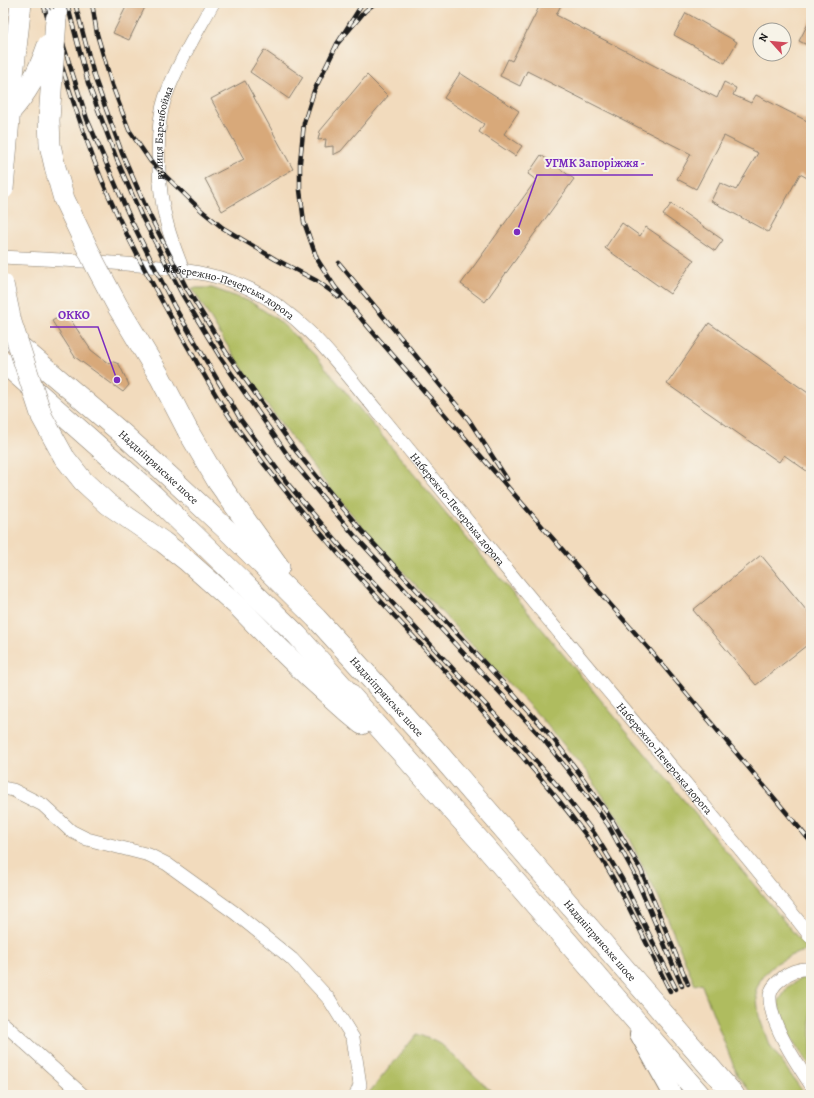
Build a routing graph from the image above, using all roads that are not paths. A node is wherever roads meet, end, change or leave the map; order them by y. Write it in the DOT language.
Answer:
graph roads {
  1 [pos="21,3"];
  2 [pos="213,3"];
  3 [pos="56,11"];
  4 [pos="3,120"];
  5 [pos="3,189"];
  6 [pos="3,257"];
  7 [pos="183,270"];
  8 [pos="3,284"];
  9 [pos="3,332"];
  10 [pos="3,362"];
  11 [pos="316,618"];
  12 [pos="404,755"];
  13 [pos="3,788"];
  14 [pos="811,937"];
  15 [pos="811,969"];
  16 [pos="624,1007"];
  17 [pos="3,1023"];
  18 [pos="811,1085"];
  19 [pos="83,1095"];
  20 [pos="356,1095"];
  21 [pos="673,1095"];
  22 [pos="700,1095"];
  23 [pos="734,1095"];
  1 -- 5 [label="main road, bridge"];
  2 -- 7 [label="street, вулиця Баренбойма"];
  3 -- 4 [label="main road, bridge"];
  3 -- 11 [label="main road, bridge"];
  6 -- 7 [label="street, Набережно-Печерська дорога"];
  7 -- 14 [label="street, Набережно-Печерська дорога"];
  8 -- 12 [label="main road, bridge"];
  9 -- 11 [label="main road, Наддніпрянське шосе"];
  10 -- 12 [label="main road"];
  11 -- 23 [label="main road, Наддніпрянське шосе"];
  12 -- 16 [label="main road"];
  13 -- 20 [label="street"];
  15 -- 18 [label="street"];
  16 -- 21 [label="street"];
  16 -- 22 [label="main road"];
  17 -- 19 [label="street"];
}
